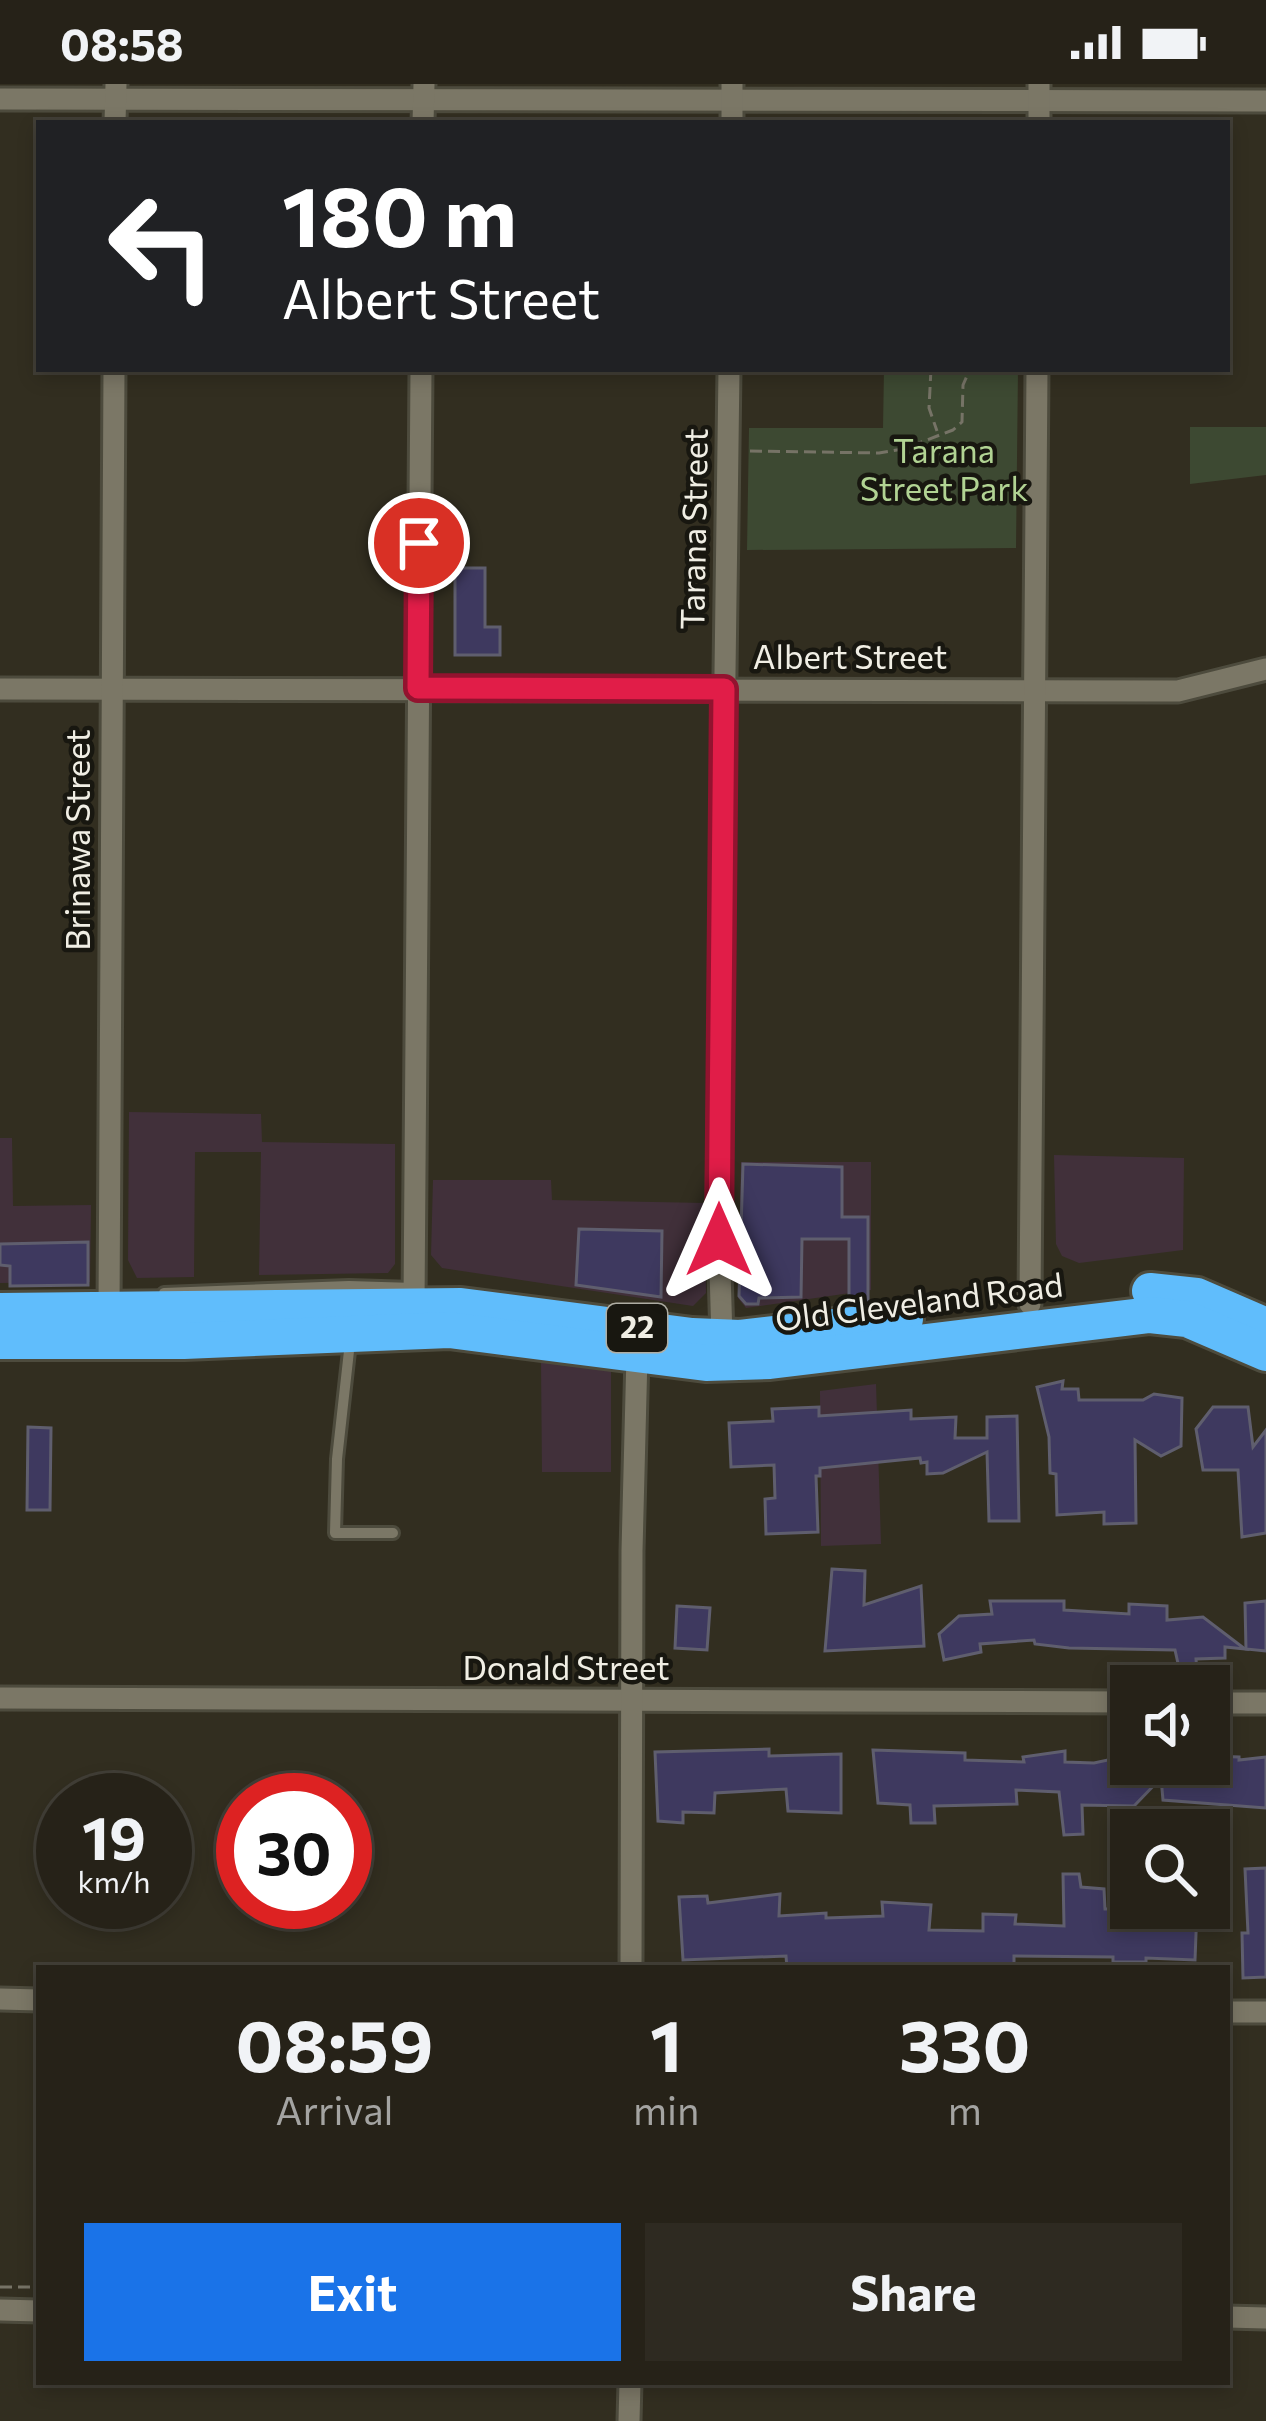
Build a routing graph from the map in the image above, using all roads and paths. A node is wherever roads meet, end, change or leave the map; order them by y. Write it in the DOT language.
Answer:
graph roads {
  1 [pos="0,99"];
  2 [pos="1266,101"];
  3 [pos="116,102"];
  4 [pos="424,103"];
  5 [pos="732,103"];
  6 [pos="1039,103"];
  7 [pos="114,372"];
  8 [pos="421,372"];
  9 [pos="729,372"];
  10 [pos="932,372"];
  11 [pos="969,372"];
  12 [pos="1037,372"];
  13 [pos="938,432"];
  14 [pos="728,451"];
  15 [pos="1266,669"];
  16 [pos="418,688"];
  17 [pos="0,689"];
  18 [pos="724,689"];
  19 [pos="112,690"];
  20 [pos="1036,690"];
  21 [pos="414,1296"];
  22 [pos="1030,1304"];
  23 [pos="0,1310"];
  24 [pos="123,1312"];
  25 [pos="1266,1326"];
  26 [pos="350,1333"];
  27 [pos="722,1338"];
  28 [pos="0,1341"];
  29 [pos="1266,1353"];
  30 [pos="637,1355"];
  31 [pos="394,1533"];
  32 [pos="0,1698"];
  33 [pos="633,1701"];
  34 [pos="1110,1702"];
  35 [pos="1230,1702"];
  36 [pos="1266,1703"];
  37 [pos="631,1965"];
  38 [pos="0,2000"];
  39 [pos="36,2000"];
  40 [pos="1230,2012"];
  41 [pos="1266,2012"];
  42 [pos="0,2287"];
  43 [pos="36,2287"];
  44 [pos="0,2310"];
  45 [pos="36,2311"];
  46 [pos="1230,2318"];
  47 [pos="1266,2318"];
  48 [pos="630,2385"];
  49 [pos="629,2421"];
  1 -- 3 [label="street"];
  2 -- 6 [label="street"];
  3 -- 4 [label="street"];
  4 -- 5 [label="street"];
  5 -- 6 [label="street"];
  7 -- 19 [label="street, Brinawa Street"];
  8 -- 16 [label="street"];
  9 -- 14 [label="street, Tarana Street"];
  10 -- 13 [label="path"];
  11 -- 13 [label="path"];
  12 -- 20 [label="street"];
  13 -- 14 [label="path"];
  14 -- 18 [label="street, Tarana Street"];
  15 -- 20 [label="street, Albert Street"];
  16 -- 18 [label="street, Albert Street"];
  16 -- 19 [label="street, Albert Street"];
  16 -- 21 [label="street"];
  17 -- 19 [label="street, Albert Street"];
  18 -- 20 [label="street, Albert Street"];
  18 -- 27 [label="street, Tarana Street"];
  19 -- 24 [label="street, Brinawa Street"];
  20 -- 22 [label="street"];
  21 -- 24 [label="highway, Old Cleveland Road / 22"];
  21 -- 27 [label="highway, Old Cleveland Road / 22"];
  22 -- 25 [label="highway, Old Cleveland Road / 22"];
  22 -- 27 [label="highway, Old Cleveland Road / 22"];
  23 -- 24 [label="highway, Old Cleveland Road / 22"];
  26 -- 28 [label="highway, Old Cleveland Road / 22"];
  26 -- 30 [label="highway, Old Cleveland Road / 22"];
  26 -- 31 [label="lane"];
  29 -- 30 [label="highway, Old Cleveland Road / 22"];
  30 -- 33 [label="street"];
  32 -- 33 [label="street, Donald Street"];
  33 -- 34 [label="street, Donald Street"];
  33 -- 37 [label="street"];
  35 -- 36 [label="street"];
  38 -- 39 [label="street"];
  40 -- 41 [label="street"];
  42 -- 43 [label="path"];
  44 -- 45 [label="street"];
  46 -- 47 [label="street"];
  48 -- 49 [label="street"];
}
